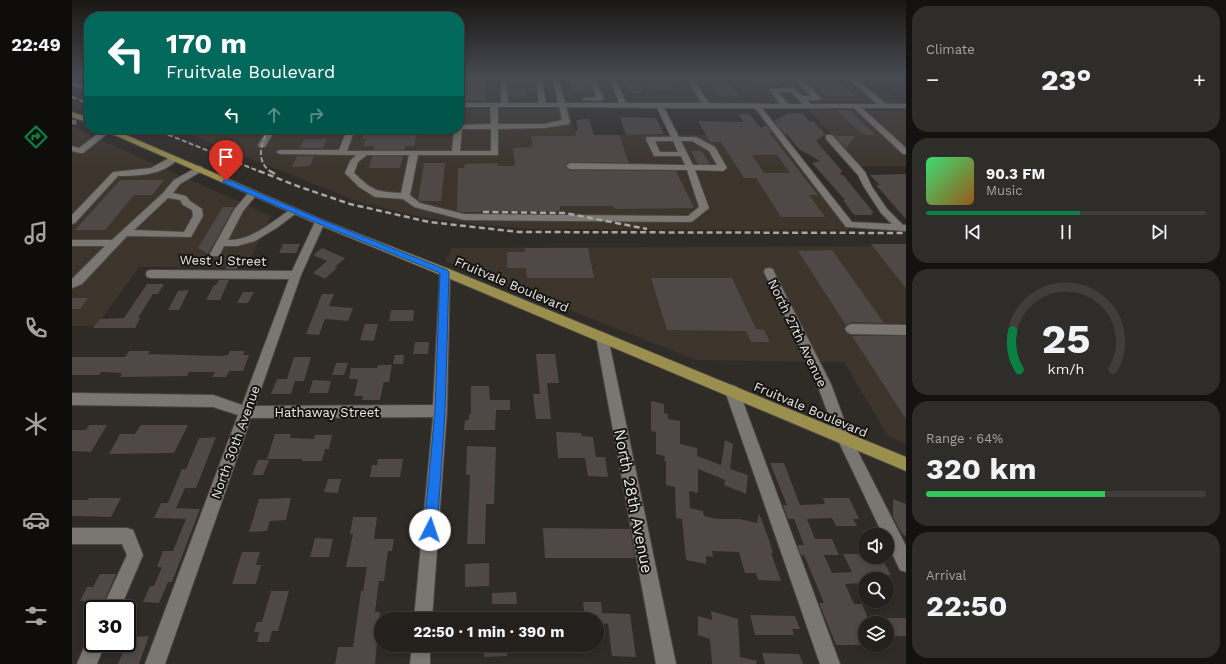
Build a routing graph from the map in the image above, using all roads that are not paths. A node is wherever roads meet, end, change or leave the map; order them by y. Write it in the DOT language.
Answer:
graph roads {
  1 [pos="494,108"];
  2 [pos="562,108"];
  3 [pos="661,108"];
  4 [pos="759,108"];
  5 [pos="858,108"];
  6 [pos="72,114"];
  7 [pos="84,120"];
  8 [pos="72,122"];
  9 [pos="84,125"];
  10 [pos="495,127"];
  11 [pos="464,128"];
  12 [pos="99,134"];
  13 [pos="116,134"];
  14 [pos="269,134"];
  15 [pos="349,134"];
  16 [pos="458,134"];
  17 [pos="829,137"];
  18 [pos="676,139"];
  19 [pos="262,145"];
  20 [pos="72,148"];
  21 [pos="280,152"];
  22 [pos="906,152"];
  23 [pos="342,153"];
  24 [pos="365,153"];
  25 [pos="414,153"];
  26 [pos="456,153"];
  27 [pos="683,154"];
  28 [pos="174,159"];
  29 [pos="570,166"];
  30 [pos="690,167"];
  31 [pos="199,169"];
  32 [pos="253,193"];
  33 [pos="166,195"];
  34 [pos="405,196"];
  35 [pos="294,211"];
  36 [pos="72,222"];
  37 [pos="320,222"];
  38 [pos="903,228"];
  39 [pos="125,233"];
  40 [pos="72,243"];
  41 [pos="114,243"];
  42 [pos="221,243"];
  43 [pos="215,254"];
  44 [pos="445,272"];
  45 [pos="770,272"];
  46 [pos="151,274"];
  47 [pos="296,275"];
  48 [pos="72,284"];
  49 [pos="851,330"];
  50 [pos="906,330"];
  51 [pos="602,337"];
  52 [pos="732,391"];
  53 [pos="72,399"];
  54 [pos="440,411"];
  55 [pos="246,412"];
  56 [pos="844,438"];
  57 [pos="906,464"];
  58 [pos="72,536"];
  59 [pos="906,564"];
  60 [pos="115,600"];
  61 [pos="424,612"];
  62 [pos="92,652"];
  63 [pos="421,652"];
  64 [pos="87,664"];
  65 [pos="155,664"];
  66 [pos="420,664"];
  67 [pos="666,664"];
  68 [pos="830,664"];
  1 -- 10 [label="street"];
  2 -- 10 [label="street"];
  3 -- 18 [label="street"];
  4 -- 38 [label="street"];
  5 -- 22 [label="street"];
  6 -- 7 [label="main road"];
  8 -- 9 [label="main road"];
  10 -- 11 [label="street"];
  10 -- 26 [label="street"];
  12 -- 20 [label="street"];
  13 -- 28 [label="main road, Fruitvale Boulevard"];
  14 -- 19 [label="street"];
  15 -- 23 [label="street"];
  16 -- 26 [label="street"];
  17 -- 38 [label="street"];
  18 -- 27 [label="street"];
  18 -- 27 [label="street"];
  18 -- 30 [label="street"];
  21 -- 23 [label="street"];
  23 -- 24 [label="street"];
  24 -- 25 [label="street"];
  24 -- 34 [label="street"];
  25 -- 26 [label="street"];
  25 -- 34 [label="street"];
  27 -- 30 [label="street"];
  28 -- 31 [label="main road, Fruitvale Boulevard"];
  28 -- 36 [label="street"];
  29 -- 30 [label="street"];
  30 -- 34 [label="street"];
  31 -- 32 [label="main road, Fruitvale Boulevard"];
  31 -- 33 [label="street"];
  32 -- 35 [label="main road, Fruitvale Boulevard"];
  32 -- 42 [label="street"];
  33 -- 39 [label="street"];
  33 -- 39 [label="street"];
  35 -- 37 [label="main road, Fruitvale Boulevard"];
  35 -- 42 [label="street"];
  37 -- 44 [label="main road, Fruitvale Boulevard"];
  37 -- 47 [label="street, North 30th Avenue"];
  39 -- 41 [label="street"];
  40 -- 41 [label="street"];
  41 -- 48 [label="street"];
  42 -- 43 [label="street"];
  44 -- 51 [label="main road, Fruitvale Boulevard"];
  44 -- 54 [label="street"];
  45 -- 56 [label="street, North 27th Avenue"];
  46 -- 47 [label="street, West J Street"];
  47 -- 55 [label="street, North 30th Avenue"];
  49 -- 50 [label="street"];
  51 -- 52 [label="main road, Fruitvale Boulevard"];
  51 -- 67 [label="street, North 28th Avenue"];
  52 -- 56 [label="main road, Fruitvale Boulevard"];
  52 -- 68 [label="street"];
  53 -- 55 [label="street, Hathaway Street"];
  54 -- 55 [label="street, Hathaway Street"];
  54 -- 61 [label="street"];
  55 -- 65 [label="street, North 30th Avenue"];
  56 -- 57 [label="main road, Fruitvale Boulevard"];
  56 -- 59 [label="street, North 27th Avenue"];
  58 -- 60 [label="street"];
  62 -- 64 [label="street"];
  63 -- 66 [label="street"];
}
